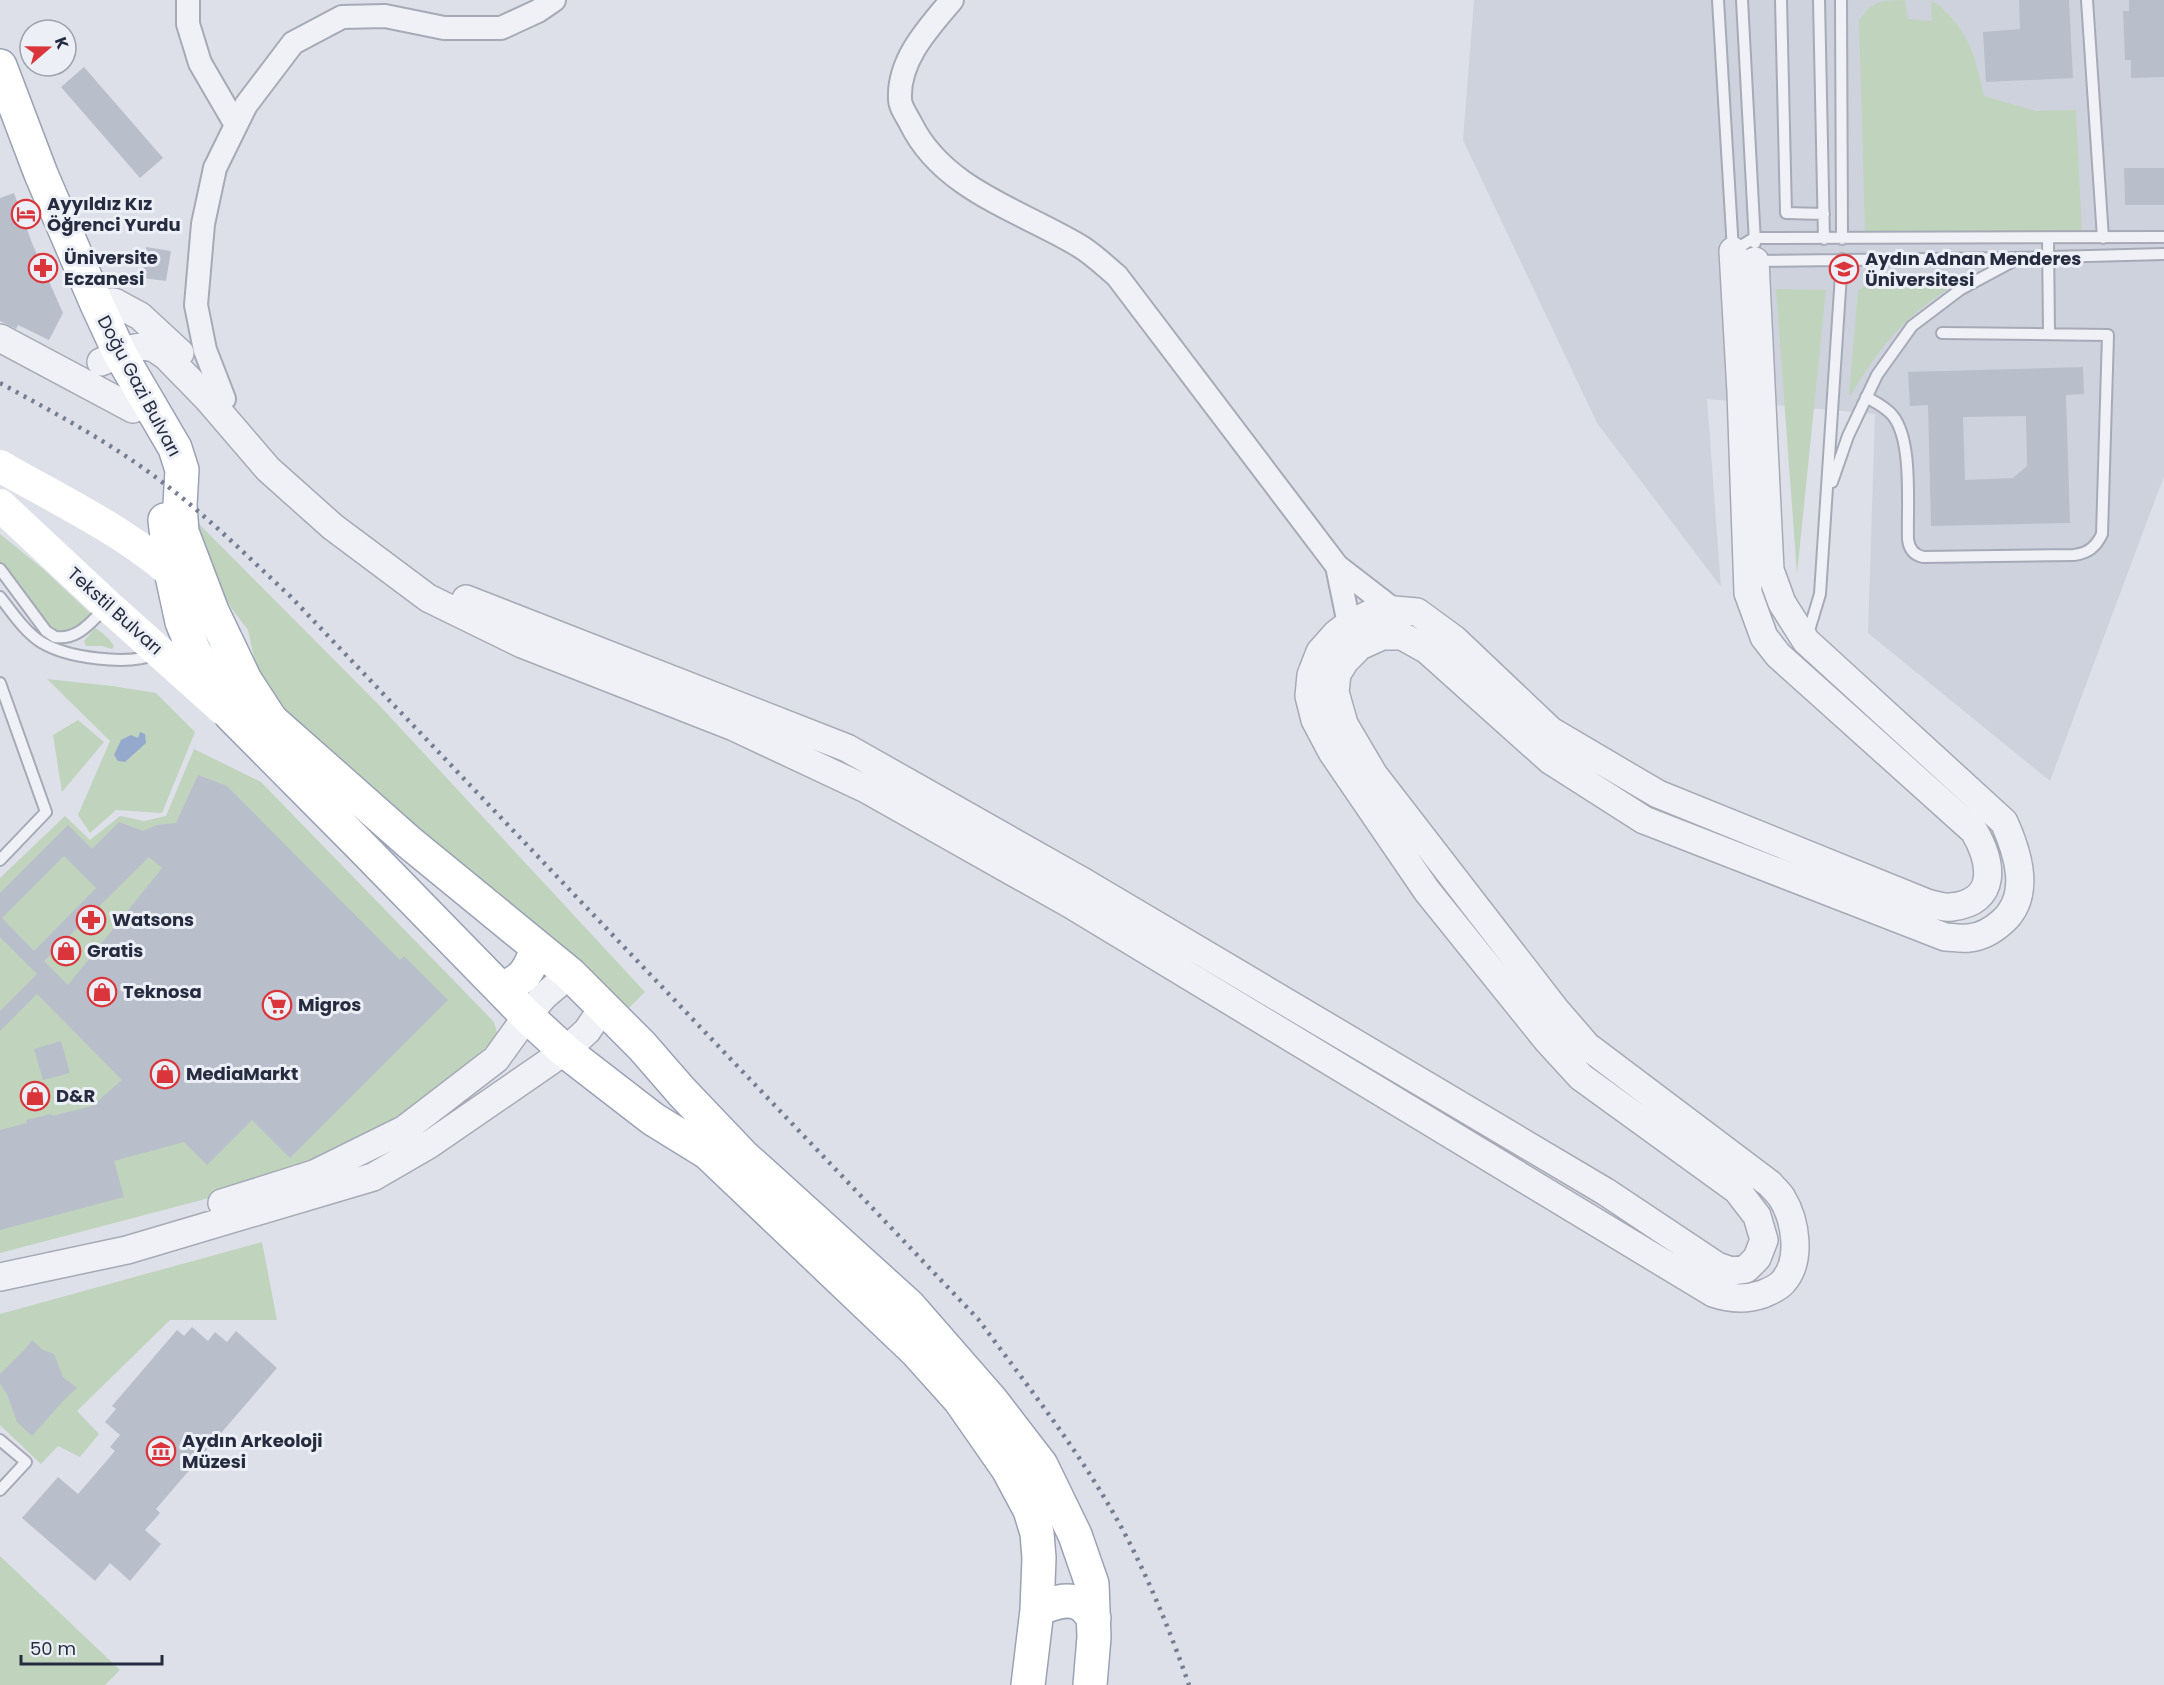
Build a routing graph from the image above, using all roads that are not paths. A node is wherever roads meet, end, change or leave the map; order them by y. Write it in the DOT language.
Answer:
graph roads {
  1 [pos="188,0"];
  2 [pos="554,0"];
  3 [pos="952,0"];
  4 [pos="1718,0"];
  5 [pos="1742,0"];
  6 [pos="1781,0"];
  7 [pos="1819,0"];
  8 [pos="1841,0"];
  9 [pos="2087,0"];
  10 [pos="0,66"];
  11 [pos="0,106"];
  12 [pos="236,125"];
  13 [pos="1824,214"];
  14 [pos="2164,237"];
  15 [pos="1842,238"];
  16 [pos="2048,238"];
  17 [pos="2103,238"];
  18 [pos="1824,239"];
  19 [pos="1748,250"];
  20 [pos="2164,254"];
  21 [pos="2049,257"];
  22 [pos="2018,258"];
  23 [pos="1842,259"];
  24 [pos="91,304"];
  25 [pos="1942,333"];
  26 [pos="2049,333"];
  27 [pos="0,338"];
  28 [pos="110,358"];
  29 [pos="1866,397"];
  30 [pos="224,399"];
  31 [pos="134,409"];
  32 [pos="5,477"];
  33 [pos="1827,496"];
  34 [pos="0,505"];
  35 [pos="165,518"];
  36 [pos="115,532"];
  37 [pos="1337,567"];
  38 [pos="0,569"];
  39 [pos="171,571"];
  40 [pos="0,597"];
  41 [pos="107,605"];
  42 [pos="1394,610"];
  43 [pos="212,611"];
  44 [pos="1349,624"];
  45 [pos="1806,640"];
  46 [pos="161,652"];
  47 [pos="0,683"];
  48 [pos="231,715"];
  49 [pos="0,860"];
  50 [pos="537,949"];
  51 [pos="570,974"];
  52 [pos="501,989"];
  53 [pos="604,1006"];
  54 [pos="527,1016"];
  55 [pos="565,1051"];
  56 [pos="0,1260"];
  57 [pos="0,1277"];
  58 [pos="0,1440"];
  59 [pos="0,1490"];
  60 [pos="1037,1610"];
  61 [pos="1094,1618"];
  62 [pos="1032,1679"];
  63 [pos="1090,1685"];
  1 -- 12 [label="street"];
  2 -- 12 [label="street"];
  3 -- 37 [label="street"];
  4 -- 19 [label="lane"];
  5 -- 19 [label="lane"];
  6 -- 13 [label="lane"];
  7 -- 13 [label="lane"];
  8 -- 15 [label="lane"];
  9 -- 17 [label="lane"];
  10 -- 24 [label="main road, Doğu Gazi Bulvarı"];
  11 -- 28 [label="main road"];
  12 -- 30 [label="street"];
  13 -- 18 [label="lane"];
  14 -- 17 [label="lane"];
  15 -- 16 [label="lane"];
  15 -- 18 [label="lane"];
  16 -- 17 [label="lane"];
  16 -- 21 [label="lane"];
  18 -- 19 [label="lane"];
  19 -- 23 [label="lane"];
  19 -- 42 [label="street"];
  19 -- 45 [label="street"];
  20 -- 21 [label="lane"];
  21 -- 22 [label="lane"];
  21 -- 26 [label="lane"];
  22 -- 23 [label="lane"];
  22 -- 29 [label="lane"];
  23 -- 33 [label="lane"];
  24 -- 28 [label="main road, Doğu Gazi Bulvarı"];
  24 -- 30 [label="street"];
  25 -- 26 [label="lane"];
  26 -- 29 [label="lane"];
  27 -- 31 [label="street"];
  28 -- 31 [label="main road"];
  28 -- 43 [label="main road, Doğu Gazi Bulvarı"];
  28 -- 45 [label="street"];
  29 -- 33 [label="lane"];
  30 -- 44 [label="street"];
  31 -- 35 [label="main road"];
  32 -- 36 [label="main road"];
  33 -- 45 [label="lane"];
  34 -- 41 [label="main road, Tekstil Bulvarı"];
  35 -- 36 [label="main road"];
  35 -- 39 [label="main road"];
  36 -- 39 [label="main road"];
  37 -- 42 [label="street"];
  37 -- 44 [label="street"];
  38 -- 41 [label="lane"];
  39 -- 43 [label="main road"];
  39 -- 48 [label="main road"];
  40 -- 46 [label="lane"];
  41 -- 46 [label="main road, Tekstil Bulvarı"];
  42 -- 44 [label="street"];
  43 -- 50 [label="main road, Doğu Gazi Bulvarı"];
  46 -- 48 [label="main road, Tekstil Bulvarı"];
  47 -- 49 [label="lane"];
  48 -- 52 [label="main road"];
  50 -- 51 [label="main road, Doğu Gazi Bulvarı"];
  50 -- 52 [label="main road"];
  51 -- 53 [label="main road, Doğu Gazi Bulvarı"];
  51 -- 54 [label="street"];
  52 -- 54 [label="main road"];
  53 -- 55 [label="street"];
  53 -- 61 [label="main road, Doğu Gazi Bulvarı"];
  54 -- 55 [label="main road"];
  54 -- 56 [label="street"];
  55 -- 57 [label="street"];
  55 -- 60 [label="main road"];
  58 -- 59 [label="lane"];
  60 -- 61 [label="main road"];
  60 -- 62 [label="main road"];
  61 -- 63 [label="main road, Doğu Gazi Bulvarı"];
}
